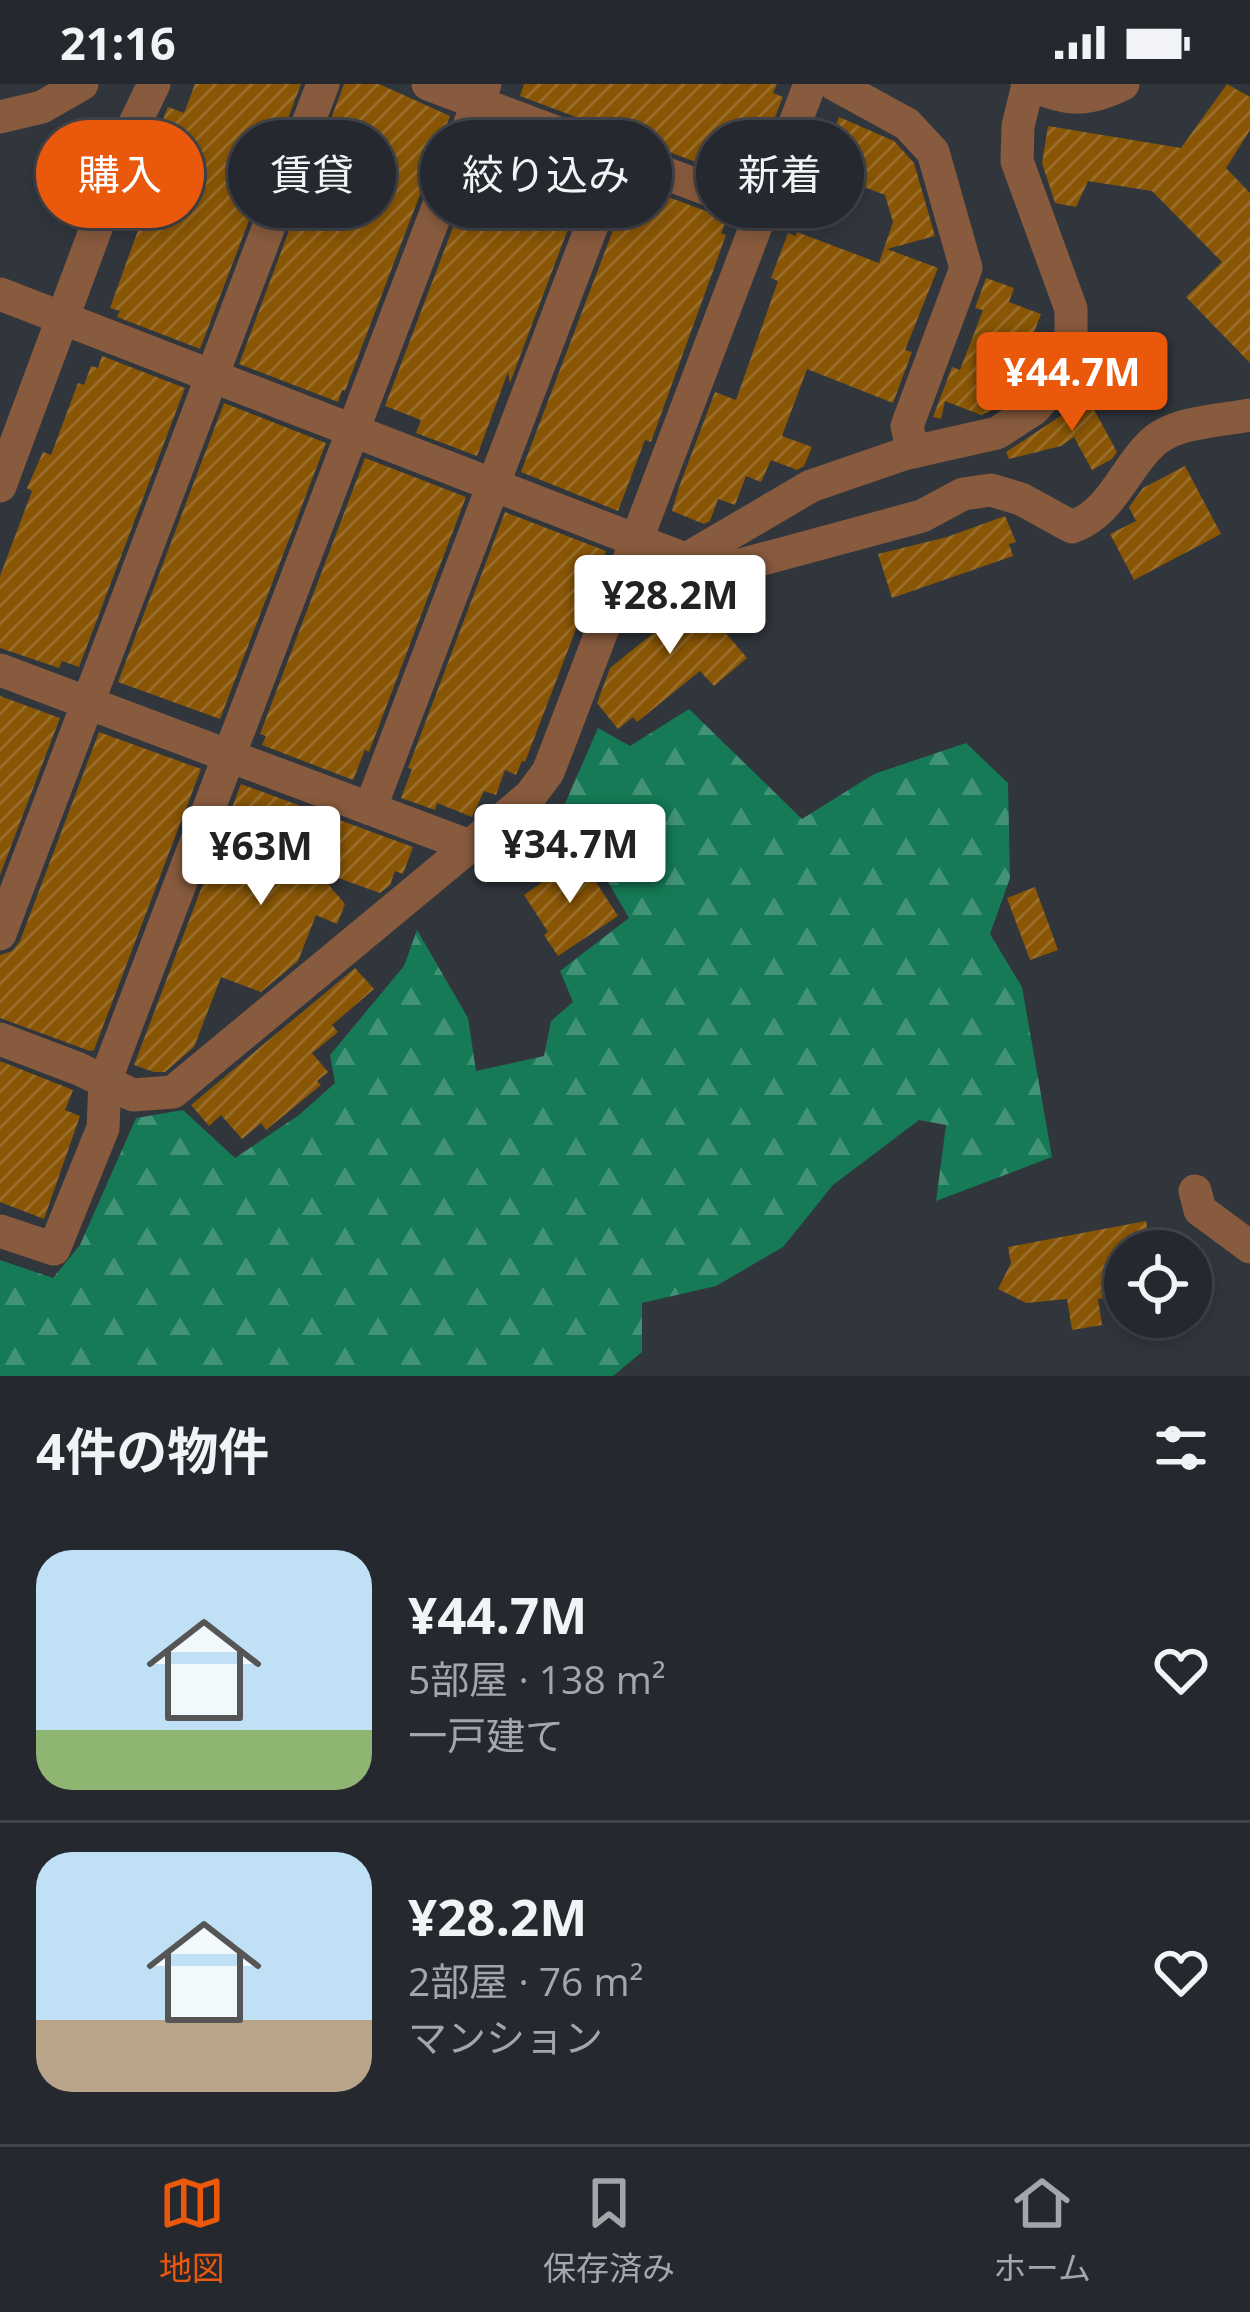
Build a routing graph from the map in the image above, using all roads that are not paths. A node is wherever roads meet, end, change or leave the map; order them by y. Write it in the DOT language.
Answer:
graph roads {
  1 [pos="82,84"];
  2 [pos="154,84"];
  3 [pos="323,84"];
  4 [pos="428,84"];
  5 [pos="810,84"];
  6 [pos="834,84"];
  7 [pos="1028,84"];
  8 [pos="1123,84"];
  9 [pos="482,94"];
  10 [pos="0,117"];
  11 [pos="538,120"];
  12 [pos="797,120"];
  13 [pos="591,228"];
  14 [pos="756,228"];
  15 [pos="0,294"];
  16 [pos="63,317"];
  17 [pos="212,375"];
  18 [pos="1250,415"];
  19 [pos="354,429"];
  20 [pos="913,452"];
  21 [pos="494,483"];
  22 [pos="0,486"];
  23 [pos="638,539"];
  24 [pos="684,558"];
  25 [pos="615,601"];
  26 [pos="0,670"];
  27 [pos="88,703"];
  28 [pos="229,756"];
  29 [pos="370,809"];
  30 [pos="472,848"];
  31 [pos="0,934"];
  32 [pos="0,1039"];
  33 [pos="105,1081"];
  34 [pos="1196,1191"];
  35 [pos="0,1231"];
  36 [pos="1250,1247"];
  1 -- 10 [label="street"];
  2 -- 16 [label="street"];
  3 -- 17 [label="street"];
  4 -- 9 [label="street"];
  5 -- 12 [label="street"];
  6 -- 20 [label="street"];
  7 -- 8 [label="street"];
  7 -- 20 [label="street"];
  9 -- 11 [label="street"];
  9 -- 19 [label="street"];
  13 -- 21 [label="street"];
  14 -- 23 [label="street"];
  15 -- 16 [label="street"];
  16 -- 17 [label="street"];
  16 -- 22 [label="street"];
  17 -- 19 [label="street"];
  17 -- 27 [label="street"];
  18 -- 24 [label="street"];
  19 -- 21 [label="street"];
  19 -- 28 [label="street"];
  20 -- 24 [label="street"];
  21 -- 23 [label="street"];
  21 -- 29 [label="street"];
  23 -- 24 [label="street"];
  23 -- 25 [label="street"];
  24 -- 25 [label="street"];
  25 -- 30 [label="street"];
  26 -- 27 [label="street"];
  27 -- 28 [label="street"];
  27 -- 31 [label="street"];
  28 -- 29 [label="street"];
  28 -- 33 [label="street"];
  29 -- 30 [label="street"];
  30 -- 33 [label="street"];
  32 -- 33 [label="street"];
  33 -- 35 [label="street"];
  34 -- 36 [label="street"];
}
